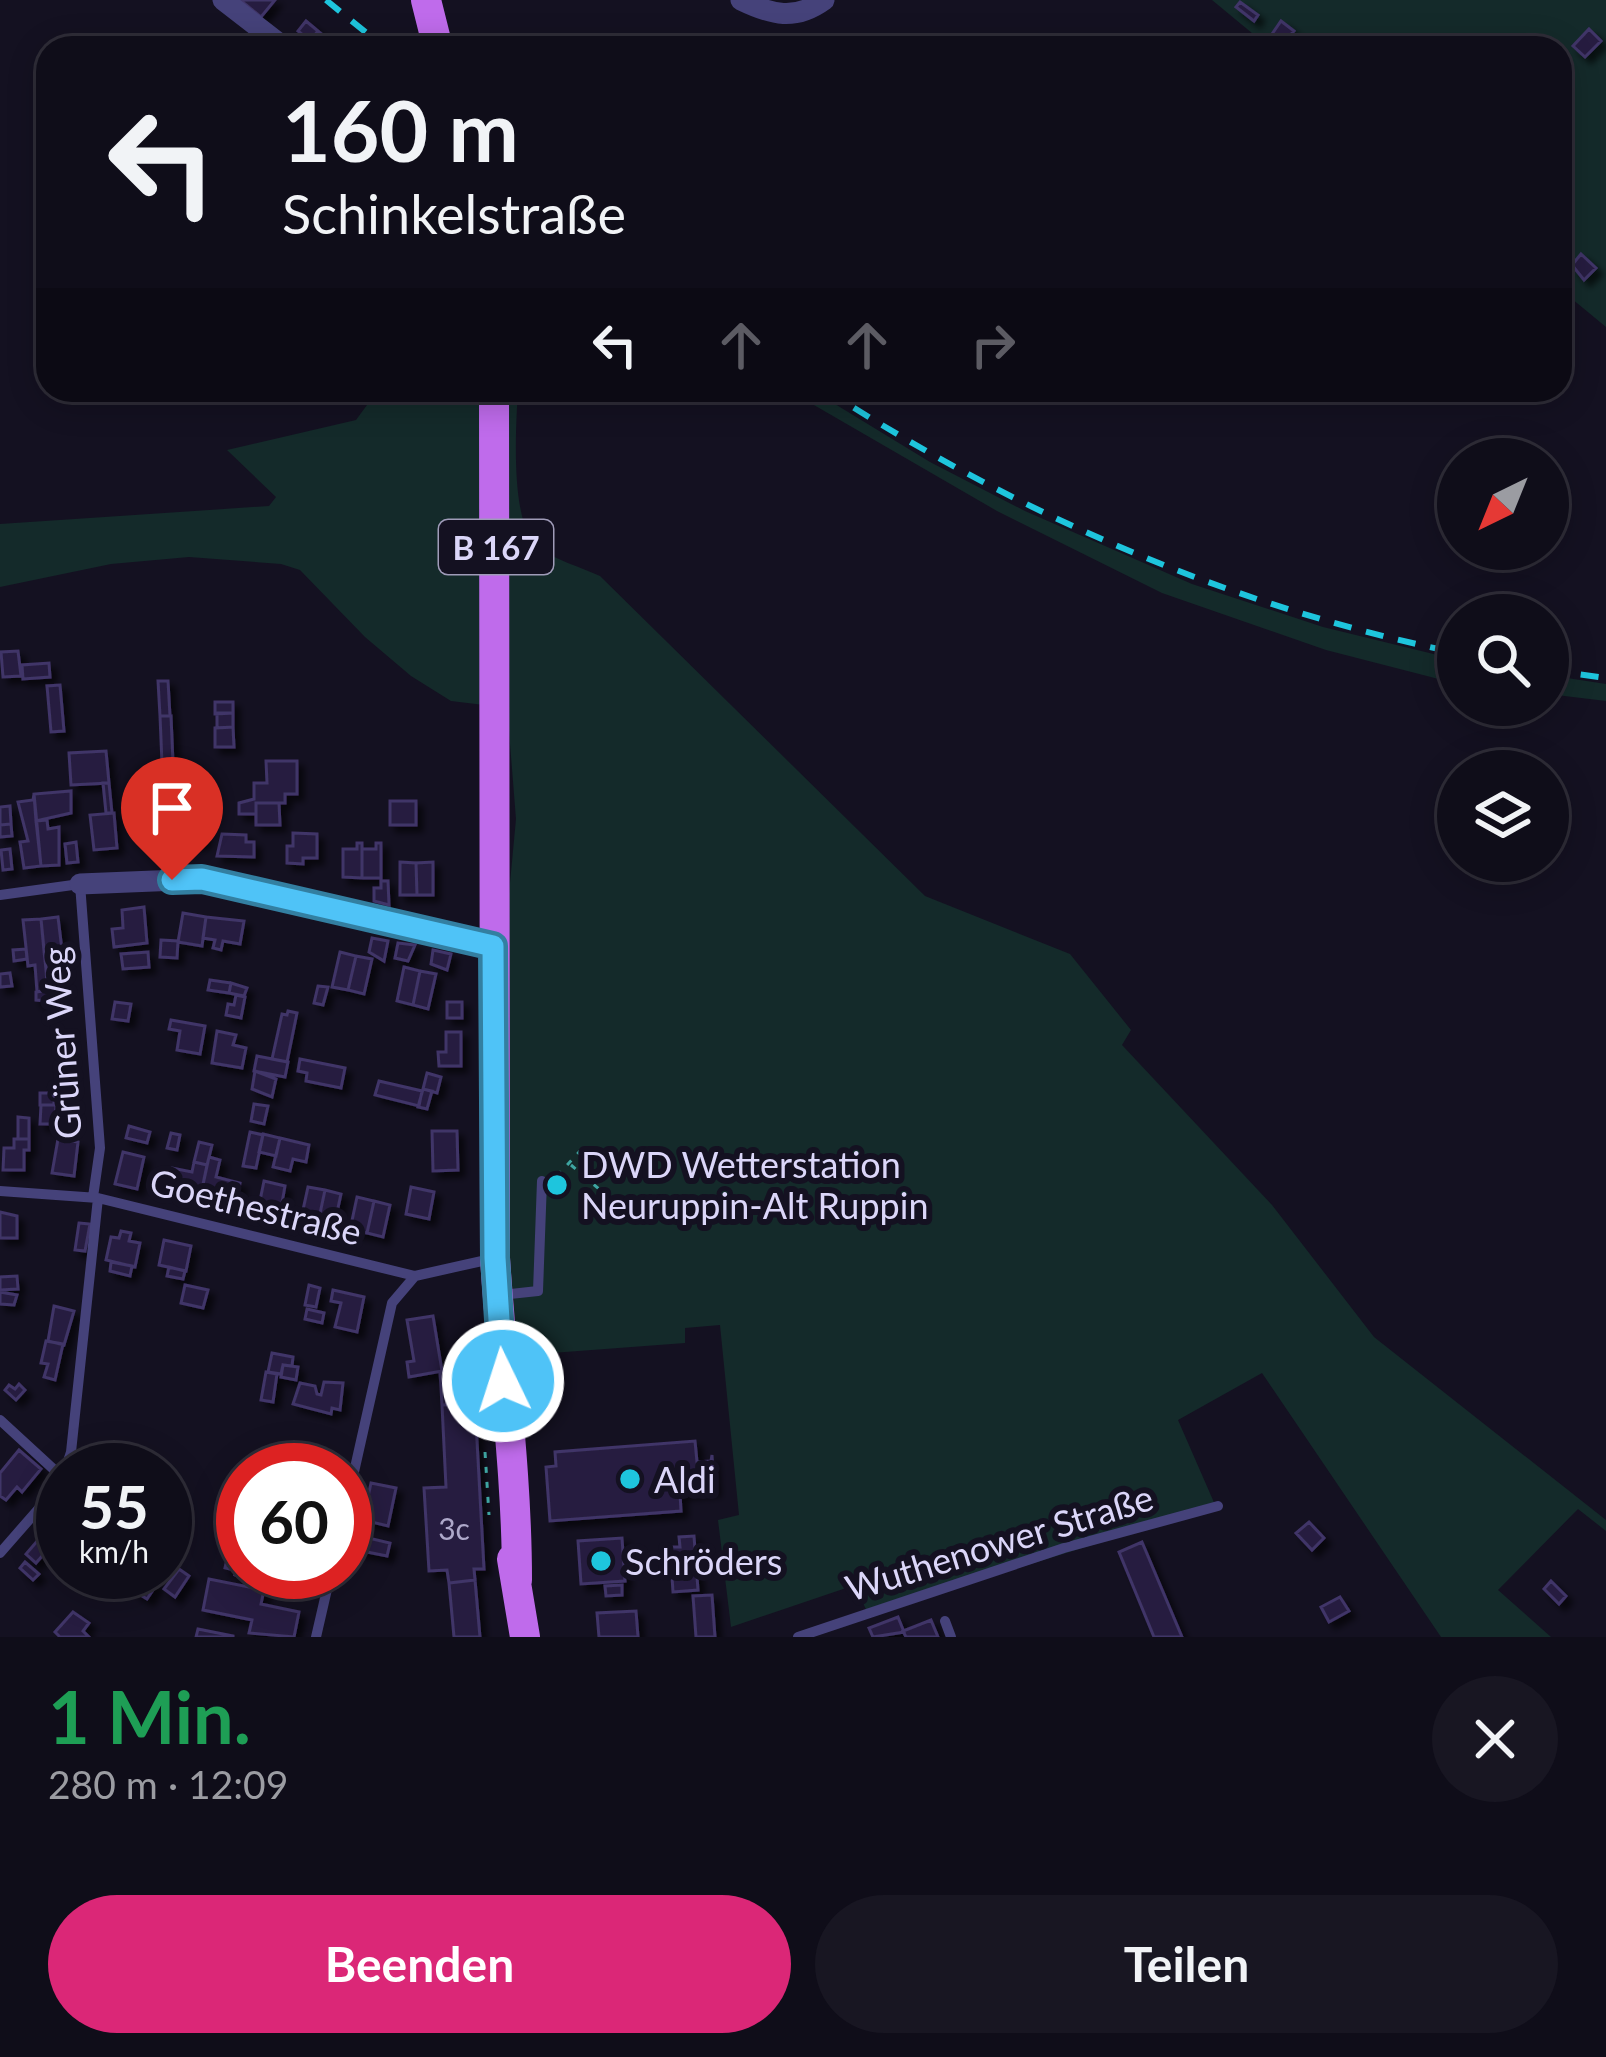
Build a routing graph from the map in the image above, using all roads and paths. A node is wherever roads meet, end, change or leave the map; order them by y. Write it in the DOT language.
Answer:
graph roads {
  1 [pos="223,0"];
  2 [pos="426,0"];
  3 [pos="741,0"];
  4 [pos="824,0"];
  5 [pos="270,36"];
  6 [pos="435,36"];
  7 [pos="494,402"];
  8 [pos="80,884"];
  9 [pos="0,895"];
  10 [pos="493,946"];
  11 [pos="580,1151"];
  12 [pos="569,1164"];
  13 [pos="547,1182"];
  14 [pos="606,1186"];
  15 [pos="0,1191"];
  16 [pos="96,1197"];
  17 [pos="495,1258"];
  18 [pos="415,1276"];
  19 [pos="497,1295"];
  20 [pos="0,1420"];
  21 [pos="72,1443"];
  22 [pos="361,1443"];
  23 [pos="36,1451"];
  24 [pos="1218,1506"];
  25 [pos="36,1508"];
  26 [pos="0,1553"];
  27 [pos="325,1599"];
  28 [pos="945,1621"];
  29 [pos="836,1625"];
  30 [pos="316,1637"];
  31 [pos="525,1637"];
  32 [pos="798,1637"];
  33 [pos="853,1637"];
  34 [pos="951,1637"];
  1 -- 5 [label="street"];
  2 -- 6 [label="main road"];
  3 -- 4 [label="street"];
  7 -- 10 [label="main road, B 167"];
  8 -- 9 [label="lane"];
  8 -- 10 [label="street"];
  8 -- 16 [label="lane, Grüner Weg"];
  10 -- 17 [label="main road, B 167"];
  11 -- 12 [label="path"];
  12 -- 13 [label="path"];
  12 -- 14 [label="path"];
  13 -- 19 [label="lane"];
  15 -- 16 [label="lane, Goethestraße"];
  16 -- 18 [label="lane, Goethestraße"];
  16 -- 21 [label="lane, Grüner Weg"];
  17 -- 18 [label="lane, Goethestraße"];
  17 -- 19 [label="main road, B 167"];
  18 -- 22 [label="lane"];
  19 -- 31 [label="main road, B 167"];
  20 -- 23 [label="lane"];
  24 -- 29 [label="lane, Wuthenower Straße"];
  25 -- 26 [label="lane"];
  27 -- 30 [label="lane"];
  28 -- 34 [label="lane"];
  29 -- 32 [label="lane, Wuthenower Straße"];
  29 -- 33 [label="lane"];
}
